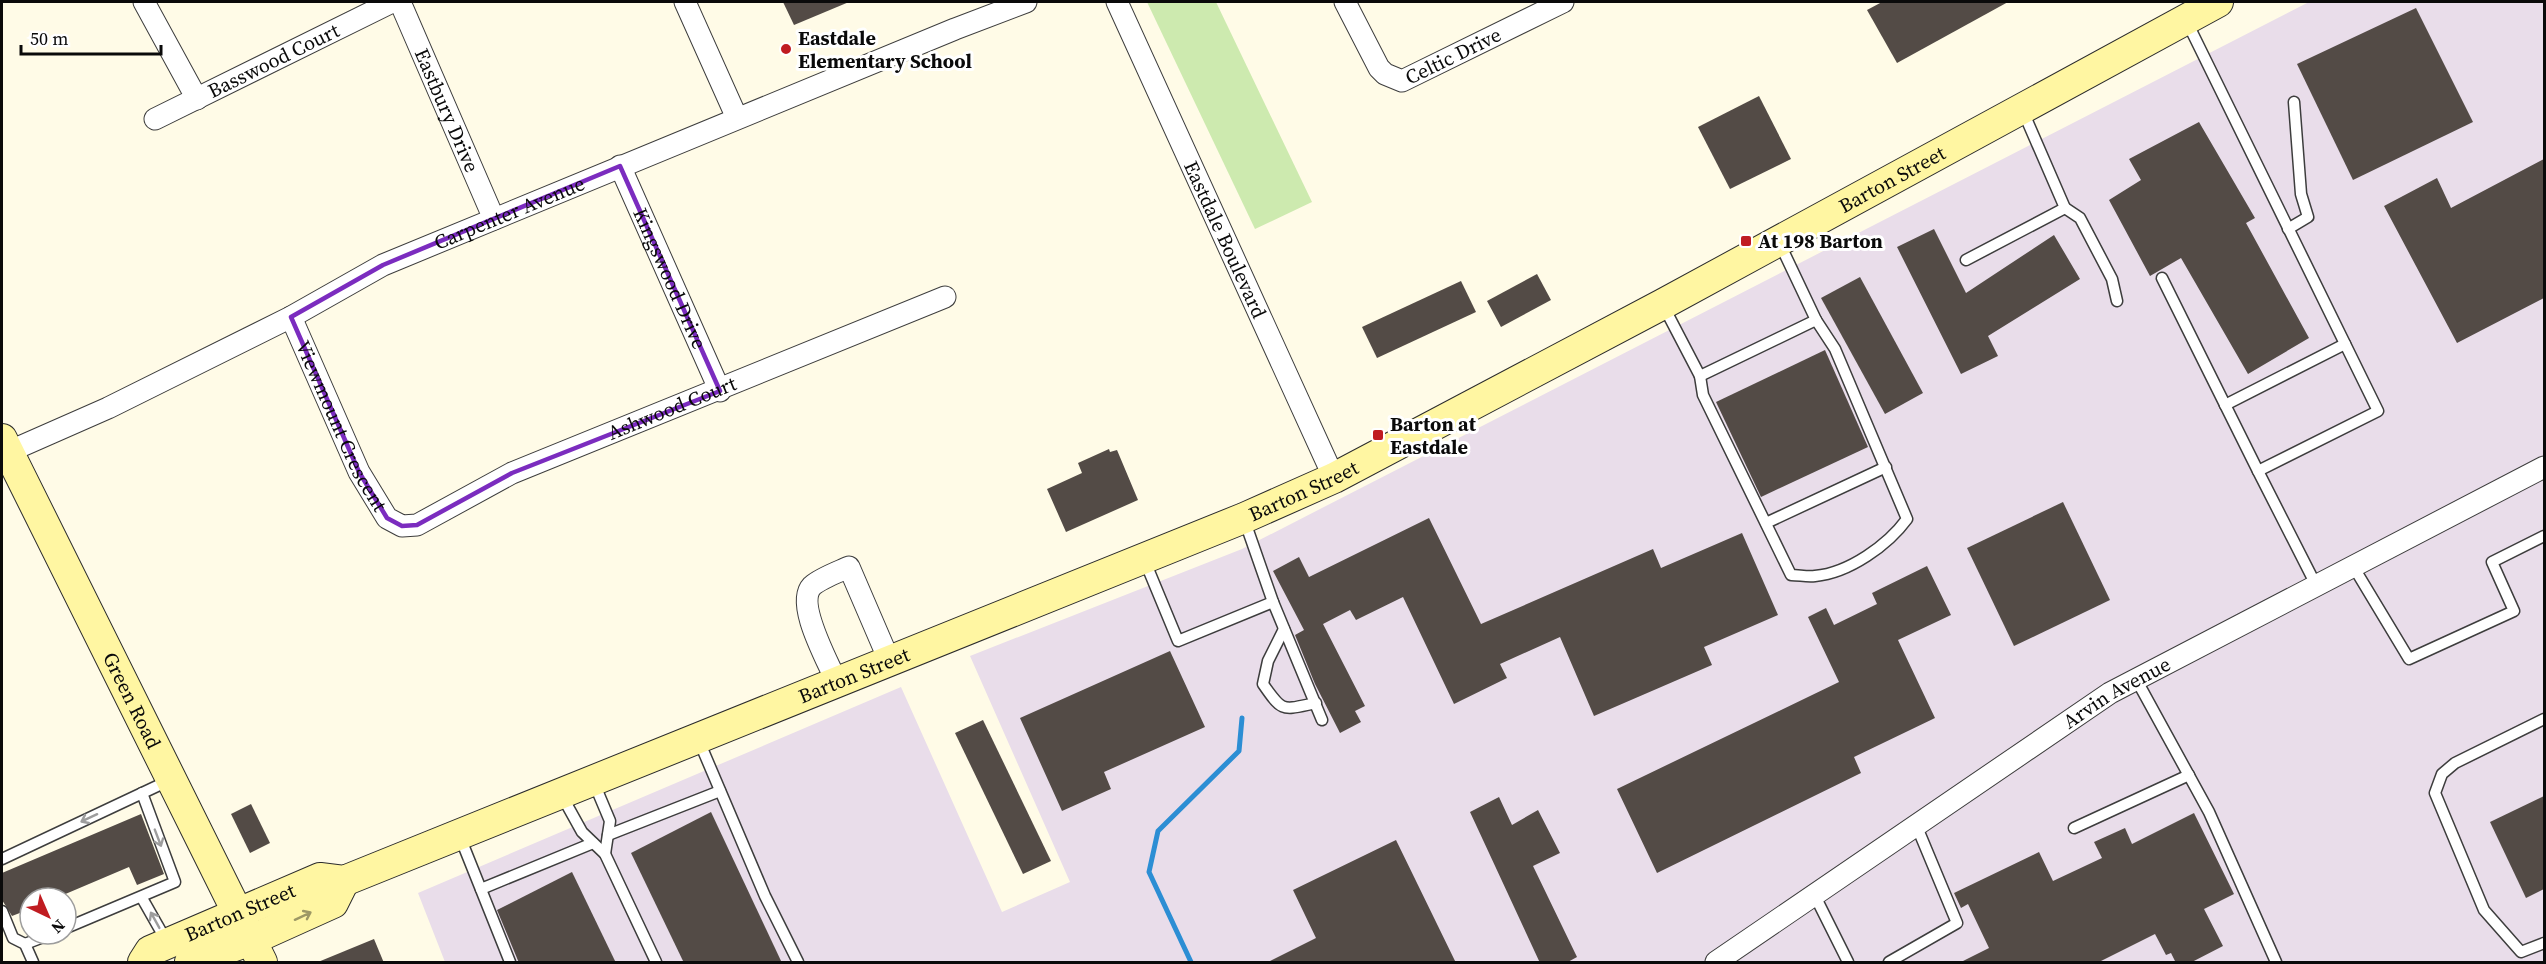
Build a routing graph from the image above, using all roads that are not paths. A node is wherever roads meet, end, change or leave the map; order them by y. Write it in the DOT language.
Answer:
graph roads {
  1 [pos="144,2"];
  2 [pos="392,2"];
  3 [pos="400,2"];
  4 [pos="685,2"];
  5 [pos="1026,2"];
  6 [pos="1118,2"];
  7 [pos="1345,2"];
  8 [pos="1563,2"];
  9 [pos="2218,2"];
  10 [pos="2186,19"];
  11 [pos="197,99"];
  12 [pos="2294,102"];
  13 [pos="2022,109"];
  14 [pos="736,118"];
  15 [pos="155,119"];
  16 [pos="620,166"];
  17 [pos="2066,207"];
  18 [pos="494,219"];
  19 [pos="2288,229"];
  20 [pos="1779,242"];
  21 [pos="1966,260"];
  22 [pos="2162,278"];
  23 [pos="945,297"];
  24 [pos="2117,301"];
  25 [pos="1663,304"];
  26 [pos="291,317"];
  27 [pos="1816,320"];
  28 [pos="2345,344"];
  29 [pos="1700,376"];
  30 [pos="720,391"];
  31 [pos="2225,405"];
  32 [pos="5,446"];
  33 [pos="1886,466"];
  34 [pos="2544,467"];
  35 [pos="2258,471"];
  36 [pos="1334,478"];
  37 [pos="1244,518"];
  38 [pos="1766,523"];
  39 [pos="402,526"];
  40 [pos="2544,536"];
  41 [pos="1144,559"];
  42 [pos="2353,566"];
  43 [pos="2316,585"];
  44 [pos="1273,602"];
  45 [pos="1284,628"];
  46 [pos="889,660"];
  47 [pos="2136,679"];
  48 [pos="836,681"];
  49 [pos="1316,703"];
  50 [pos="2544,719"];
  51 [pos="1322,720"];
  52 [pos="698,738"];
  53 [pos="2189,775"];
  54 [pos="172,779"];
  55 [pos="593,780"];
  56 [pos="720,791"];
  57 [pos="142,793"];
  58 [pos="560,794"];
  59 [pos="1917,827"];
  60 [pos="2074,828"];
  61 [pos="459,835"];
  62 [pos="608,835"];
  63 [pos="593,843"];
  64 [pos="605,854"];
  65 [pos="2,859"];
  66 [pos="344,881"];
  67 [pos="481,889"];
  68 [pos="1815,896"];
  69 [pos="142,898"];
  70 [pos="2,911"];
  71 [pos="238,912"];
  72 [pos="78,923"];
  73 [pos="18,940"];
  74 [pos="167,943"];
  75 [pos="2544,944"];
  76 [pos="26,946"];
  77 [pos="256,952"];
  78 [pos="33,963"];
  79 [pos="142,963"];
  80 [pos="190,963"];
  81 [pos="510,963"];
  82 [pos="656,963"];
  83 [pos="798,963"];
  84 [pos="1716,963"];
  85 [pos="1848,963"];
  86 [pos="1889,963"];
  87 [pos="2276,963"];
  1 -- 11 [label="street"];
  2 -- 11 [label="street, Basswood Court"];
  3 -- 18 [label="street, Eastbury Drive"];
  4 -- 14 [label="street"];
  5 -- 14 [label="street, Carpenter Avenue"];
  6 -- 36 [label="street, Eastdale Boulevard"];
  7 -- 8 [label="street, Celtic Drive"];
  9 -- 10 [label="main road, Barton Street"];
  10 -- 13 [label="main road, Barton Street"];
  10 -- 19 [label="lane"];
  11 -- 15 [label="street, Basswood Court"];
  12 -- 19 [label="lane"];
  13 -- 17 [label="lane"];
  13 -- 20 [label="main road, Barton Street"];
  14 -- 16 [label="street, Carpenter Avenue"];
  16 -- 18 [label="street, Carpenter Avenue"];
  16 -- 30 [label="street, Kingswood Drive"];
  17 -- 21 [label="lane"];
  17 -- 24 [label="lane"];
  18 -- 26 [label="street, Carpenter Avenue"];
  19 -- 28 [label="lane"];
  20 -- 25 [label="main road, Barton Street"];
  20 -- 27 [label="lane"];
  22 -- 31 [label="lane"];
  23 -- 30 [label="street, Ashwood Court"];
  25 -- 29 [label="lane"];
  25 -- 36 [label="main road, Barton Street"];
  26 -- 32 [label="street, Carpenter Avenue"];
  26 -- 39 [label="street, Viewmount Crescent"];
  27 -- 29 [label="lane"];
  27 -- 33 [label="lane"];
  28 -- 31 [label="lane"];
  28 -- 35 [label="lane"];
  29 -- 38 [label="lane"];
  30 -- 39 [label="street, Ashwood Court"];
  31 -- 35 [label="lane"];
  32 -- 54 [label="main road, Green Road"];
  33 -- 38 [label="lane"];
  33 -- 38 [label="lane"];
  34 -- 42 [label="street, Arvin Avenue"];
  35 -- 43 [label="lane"];
  36 -- 37 [label="main road, Barton Street"];
  37 -- 41 [label="main road, Barton Street"];
  37 -- 44 [label="lane"];
  40 -- 42 [label="lane"];
  41 -- 44 [label="lane"];
  41 -- 46 [label="main road, Barton Street"];
  42 -- 43 [label="street, Arvin Avenue"];
  43 -- 47 [label="street, Arvin Avenue"];
  44 -- 45 [label="lane"];
  45 -- 49 [label="lane"];
  45 -- 49 [label="lane"];
  46 -- 48 [label="main road, Barton Street"];
  46 -- 48 [label="street"];
  47 -- 53 [label="lane"];
  47 -- 59 [label="street, Arvin Avenue"];
  48 -- 52 [label="main road, Barton Street"];
  49 -- 51 [label="lane"];
  50 -- 75 [label="lane"];
  52 -- 55 [label="main road, Barton Street"];
  52 -- 56 [label="lane"];
  53 -- 60 [label="lane"];
  53 -- 87 [label="lane"];
  54 -- 57 [label="lane"];
  54 -- 71 [label="main road, Green Road"];
  55 -- 58 [label="main road, Barton Street"];
  55 -- 62 [label="lane"];
  56 -- 62 [label="lane"];
  56 -- 83 [label="lane"];
  57 -- 65 [label="lane, one-way"];
  57 -- 69 [label="lane, one-way"];
  58 -- 61 [label="main road, Barton Street"];
  58 -- 63 [label="lane"];
  59 -- 68 [label="street, Arvin Avenue"];
  59 -- 86 [label="lane"];
  61 -- 66 [label="main road, Barton Street"];
  61 -- 67 [label="lane"];
  62 -- 64 [label="lane"];
  63 -- 64 [label="lane"];
  63 -- 67 [label="lane"];
  64 -- 82 [label="lane"];
  66 -- 71 [label="main road, Barton Street"];
  77 -- 66 [label="main road, Barton Street, one-way"];
  67 -- 81 [label="lane"];
  68 -- 84 [label="street, Arvin Avenue"];
  68 -- 85 [label="lane"];
  69 -- 72 [label="lane"];
  74 -- 69 [label="lane, one-way"];
  70 -- 73 [label="lane"];
  71 -- 74 [label="main road, Barton Street"];
  71 -- 77 [label="main road, Green Road"];
  74 -- 79 [label="main road, Barton Street"];
  76 -- 78 [label="lane"];
  77 -- 80 [label="main road, Barton Street"];
}
